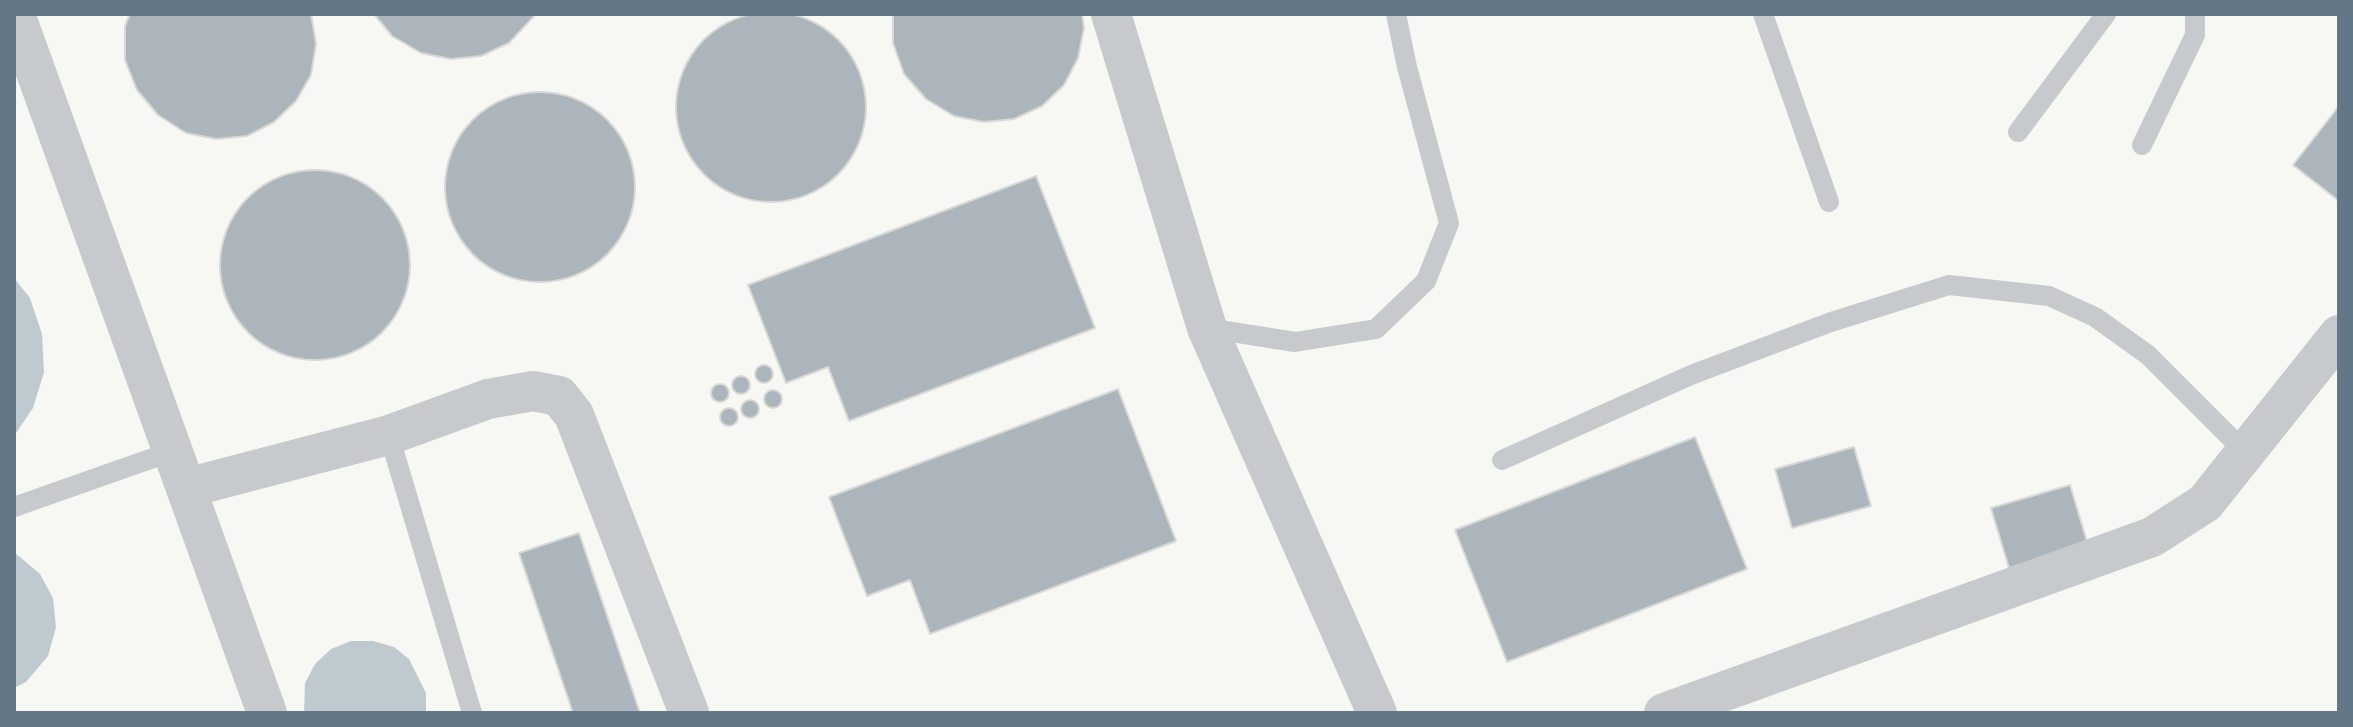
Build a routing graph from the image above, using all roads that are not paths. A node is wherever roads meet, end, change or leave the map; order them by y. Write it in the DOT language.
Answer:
graph roads {
  1 [pos="15,14"];
  2 [pos="1111,14"];
  3 [pos="1396,14"];
  4 [pos="1763,14"];
  5 [pos="2106,14"];
  6 [pos="2195,14"];
  7 [pos="2018,132"];
  8 [pos="2142,145"];
  9 [pos="1829,202"];
  10 [pos="1207,328"];
  11 [pos="2339,335"];
  12 [pos="389,435"];
  13 [pos="173,451"];
  14 [pos="2244,451"];
  15 [pos="1502,460"];
  16 [pos="186,488"];
  17 [pos="14,507"];
  18 [pos="267,713"];
  19 [pos="472,713"];
  20 [pos="689,713"];
  21 [pos="1377,713"];
  22 [pos="1664,713"];
  1 -- 13 [label="street"];
  2 -- 10 [label="street"];
  3 -- 10 [label="lane"];
  4 -- 9 [label="lane"];
  5 -- 7 [label="lane"];
  6 -- 8 [label="lane"];
  10 -- 21 [label="street"];
  11 -- 14 [label="street"];
  12 -- 16 [label="street"];
  12 -- 19 [label="lane"];
  12 -- 20 [label="street"];
  13 -- 16 [label="street"];
  13 -- 17 [label="lane"];
  14 -- 15 [label="lane"];
  14 -- 22 [label="street"];
  16 -- 18 [label="street"];
}
